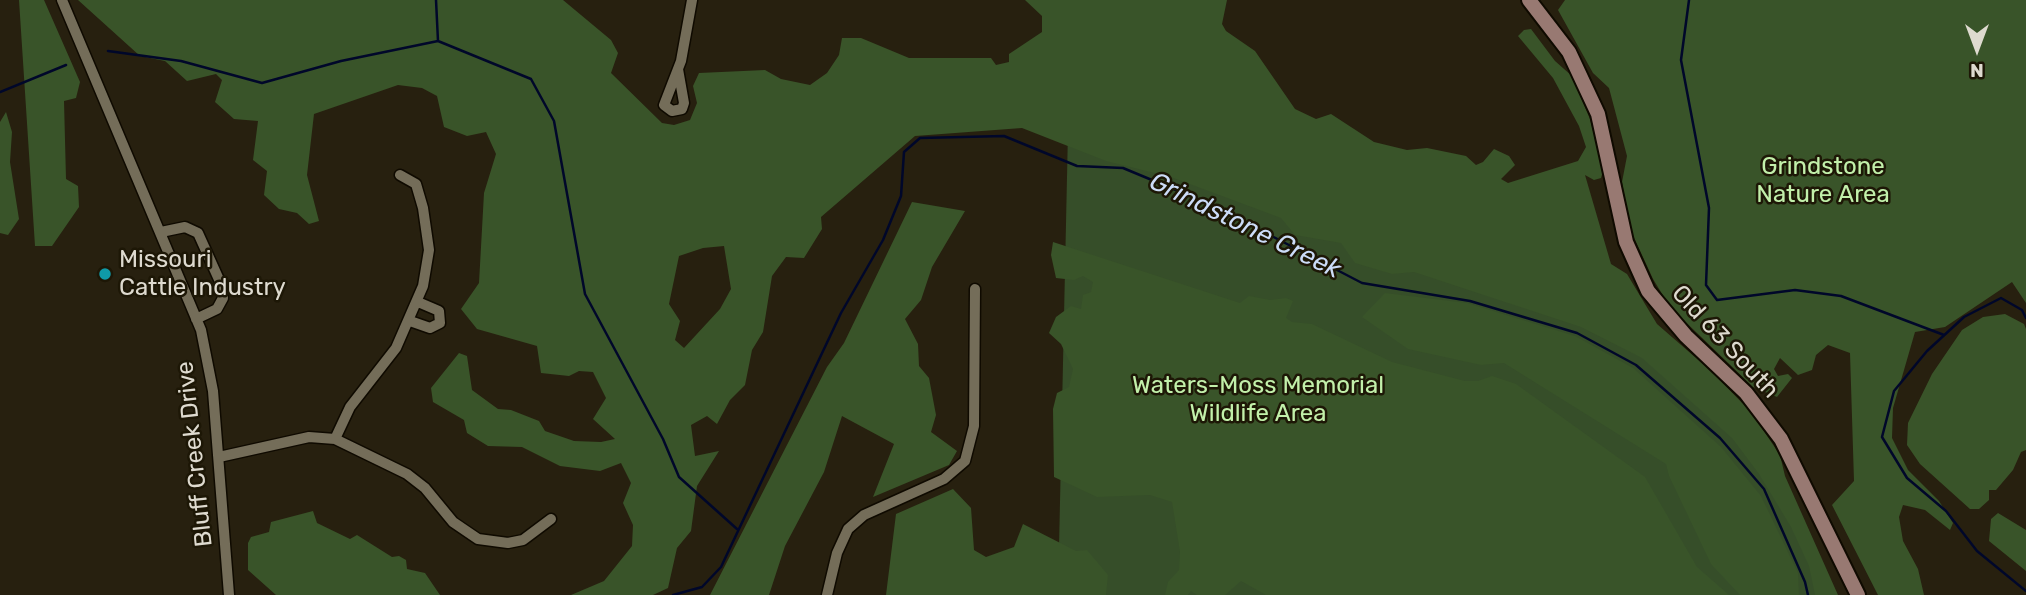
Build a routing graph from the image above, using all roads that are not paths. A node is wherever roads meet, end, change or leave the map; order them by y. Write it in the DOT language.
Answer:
graph roads {
  1 [pos="62,0"];
  2 [pos="692,0"];
  3 [pos="1529,0"];
  4 [pos="678,69"];
  5 [pos="400,176"];
  6 [pos="161,232"];
  7 [pos="975,289"];
  8 [pos="418,302"];
  9 [pos="196,319"];
  10 [pos="410,321"];
  11 [pos="335,439"];
  12 [pos="219,457"];
  13 [pos="551,519"];
  14 [pos="229,595"];
  15 [pos="827,595"];
  16 [pos="1858,595"];
  1 -- 6 [label="street, Bluff Creek Drive"];
  2 -- 4 [label="street"];
  3 -- 16 [label="main road, Old 63 South"];
  5 -- 8 [label="street"];
  6 -- 9 [label="street, Bluff Creek Drive"];
  6 -- 9 [label="street"];
  7 -- 15 [label="street"];
  8 -- 10 [label="street"];
  8 -- 10 [label="street"];
  9 -- 12 [label="street, Bluff Creek Drive"];
  10 -- 11 [label="street"];
  11 -- 12 [label="street"];
  11 -- 13 [label="street"];
  12 -- 14 [label="street, Bluff Creek Drive"];
}
